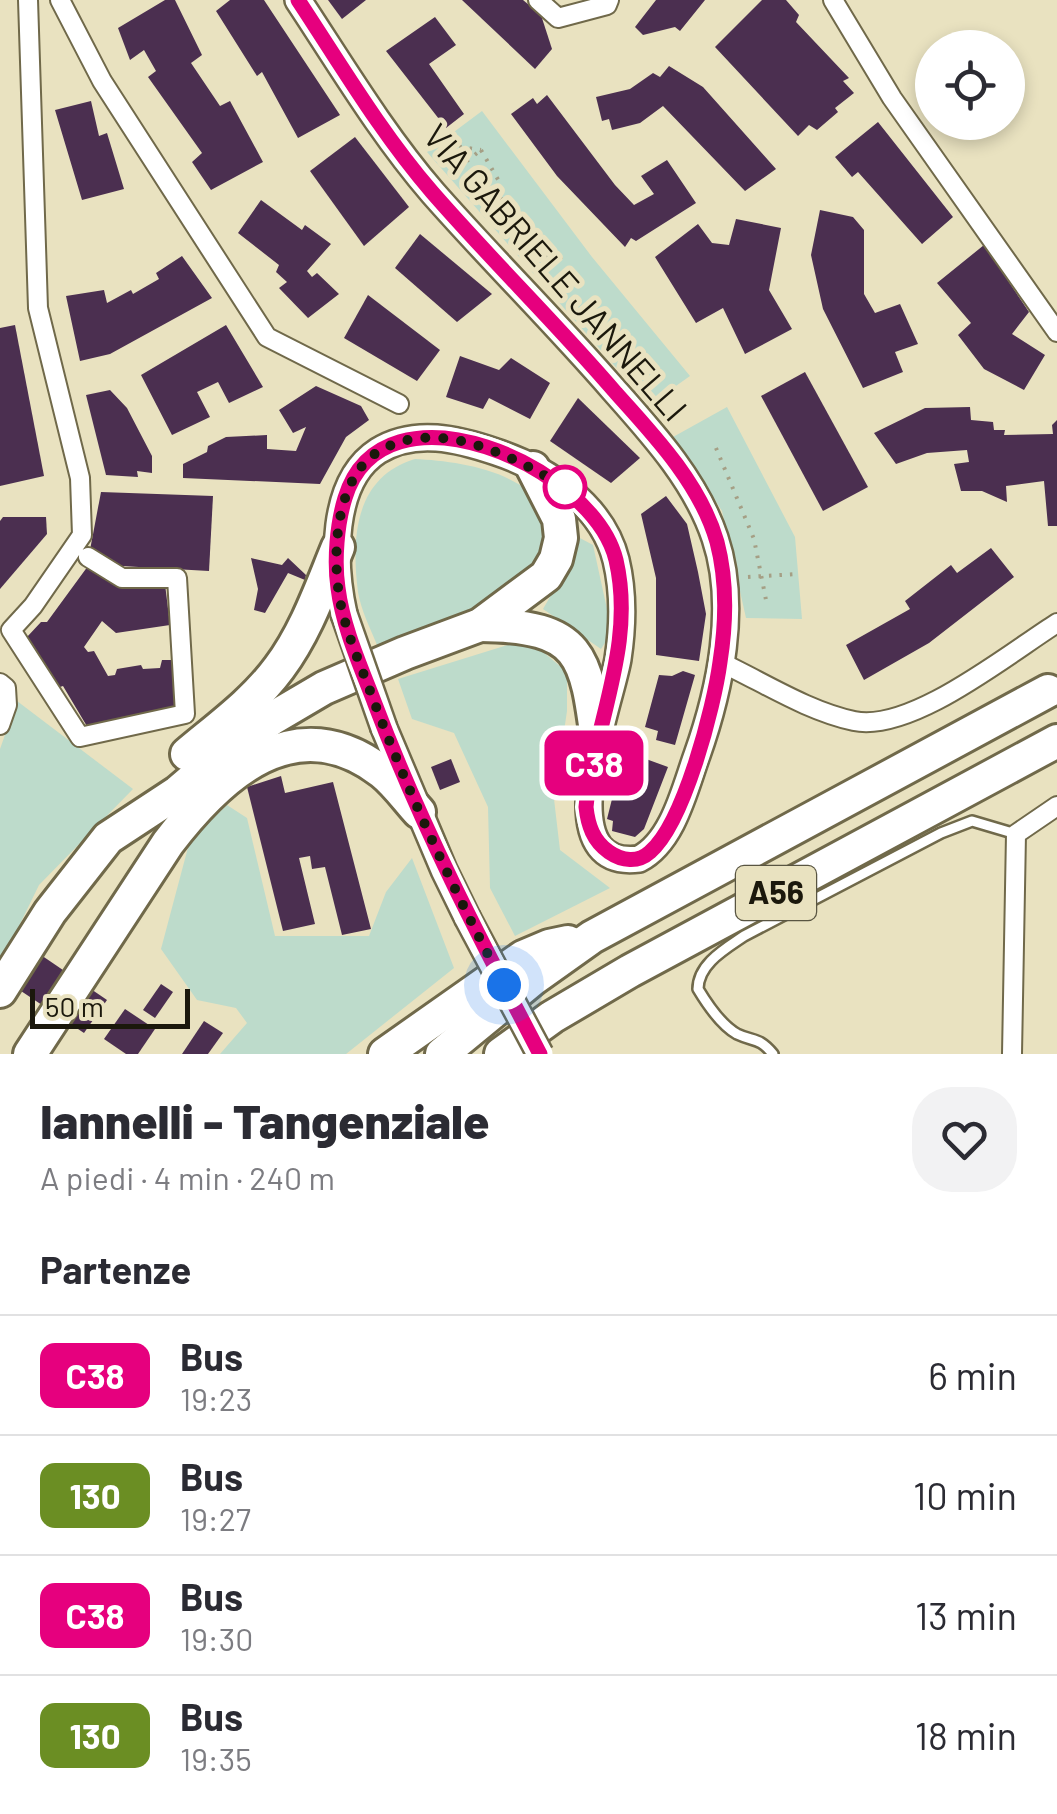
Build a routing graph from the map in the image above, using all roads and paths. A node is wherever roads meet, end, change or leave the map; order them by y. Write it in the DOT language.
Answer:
graph roads {
  1 [pos="28,0"];
  2 [pos="60,0"];
  3 [pos="298,0"];
  4 [pos="538,0"];
  5 [pos="609,0"];
  6 [pos="834,0"];
  7 [pos="428,142"];
  8 [pos="482,150"];
  9 [pos="430,190"];
  10 [pos="564,255"];
  11 [pos="1057,332"];
  12 [pos="399,404"];
  13 [pos="716,448"];
  14 [pos="533,468"];
  15 [pos="728,473"];
  16 [pos="719,479"];
  17 [pos="338,547"];
  18 [pos="88,556"];
  19 [pos="796,574"];
  20 [pos="764,576"];
  21 [pos="743,578"];
  22 [pos="766,600"];
  23 [pos="1057,623"];
  24 [pos="480,625"];
  25 [pos="720,662"];
  26 [pos="0,682"];
  27 [pos="1048,691"];
  28 [pos="0,725"];
  29 [pos="1057,741"];
  30 [pos="598,747"];
  31 [pos="178,792"];
  32 [pos="1057,806"];
  33 [pos="419,812"];
  34 [pos="1016,834"];
  35 [pos="108,838"];
  36 [pos="120,914"];
  37 [pos="592,937"];
  38 [pos="630,971"];
  39 [pos="0,991"];
  40 [pos="30,1054"];
  41 [pos="386,1054"];
  42 [pos="442,1054"];
  43 [pos="501,1054"];
  44 [pos="539,1054"];
  45 [pos="773,1054"];
  46 [pos="1012,1054"];
  1 -- 18 [label="street"];
  2 -- 12 [label="street"];
  3 -- 9 [label="main road, VIA GABRIELE JANNELLI"];
  4 -- 5 [label="street"];
  6 -- 11 [label="street"];
  7 -- 8 [label="path"];
  8 -- 9 [label="path"];
  8 -- 10 [label="path"];
  9 -- 25 [label="main road, VIA GABRIELE JANNELLI"];
  13 -- 15 [label="path"];
  14 -- 17 [label="main road, VIA GABRIELE JANNELLI"];
  14 -- 24 [label="highway"];
  14 -- 30 [label="main road, VIA GABRIELE JANNELLI"];
  15 -- 16 [label="path"];
  15 -- 20 [label="path"];
  17 -- 33 [label="main road, VIA GABRIELE JANNELLI, bridge"];
  17 -- 35 [label="highway"];
  19 -- 20 [label="path"];
  20 -- 21 [label="path"];
  20 -- 22 [label="path"];
  23 -- 25 [label="street"];
  24 -- 30 [label="highway"];
  24 -- 31 [label="highway"];
  25 -- 30 [label="main road, VIA GABRIELE JANNELLI"];
  26 -- 28 [label="street"];
  27 -- 37 [label="highway"];
  29 -- 38 [label="highway, A56"];
  31 -- 35 [label="highway"];
  31 -- 36 [label="highway"];
  32 -- 34 [label="street"];
  33 -- 36 [label="highway"];
  33 -- 44 [label="main road, VIA GABRIELE JANNELLI, bridge"];
  34 -- 45 [label="lane"];
  34 -- 46 [label="street"];
  35 -- 39 [label="highway"];
  36 -- 40 [label="highway"];
  37 -- 41 [label="highway"];
  37 -- 42 [label="highway"];
  38 -- 43 [label="highway, A56"];
  38 -- 44 [label="highway"];
}
